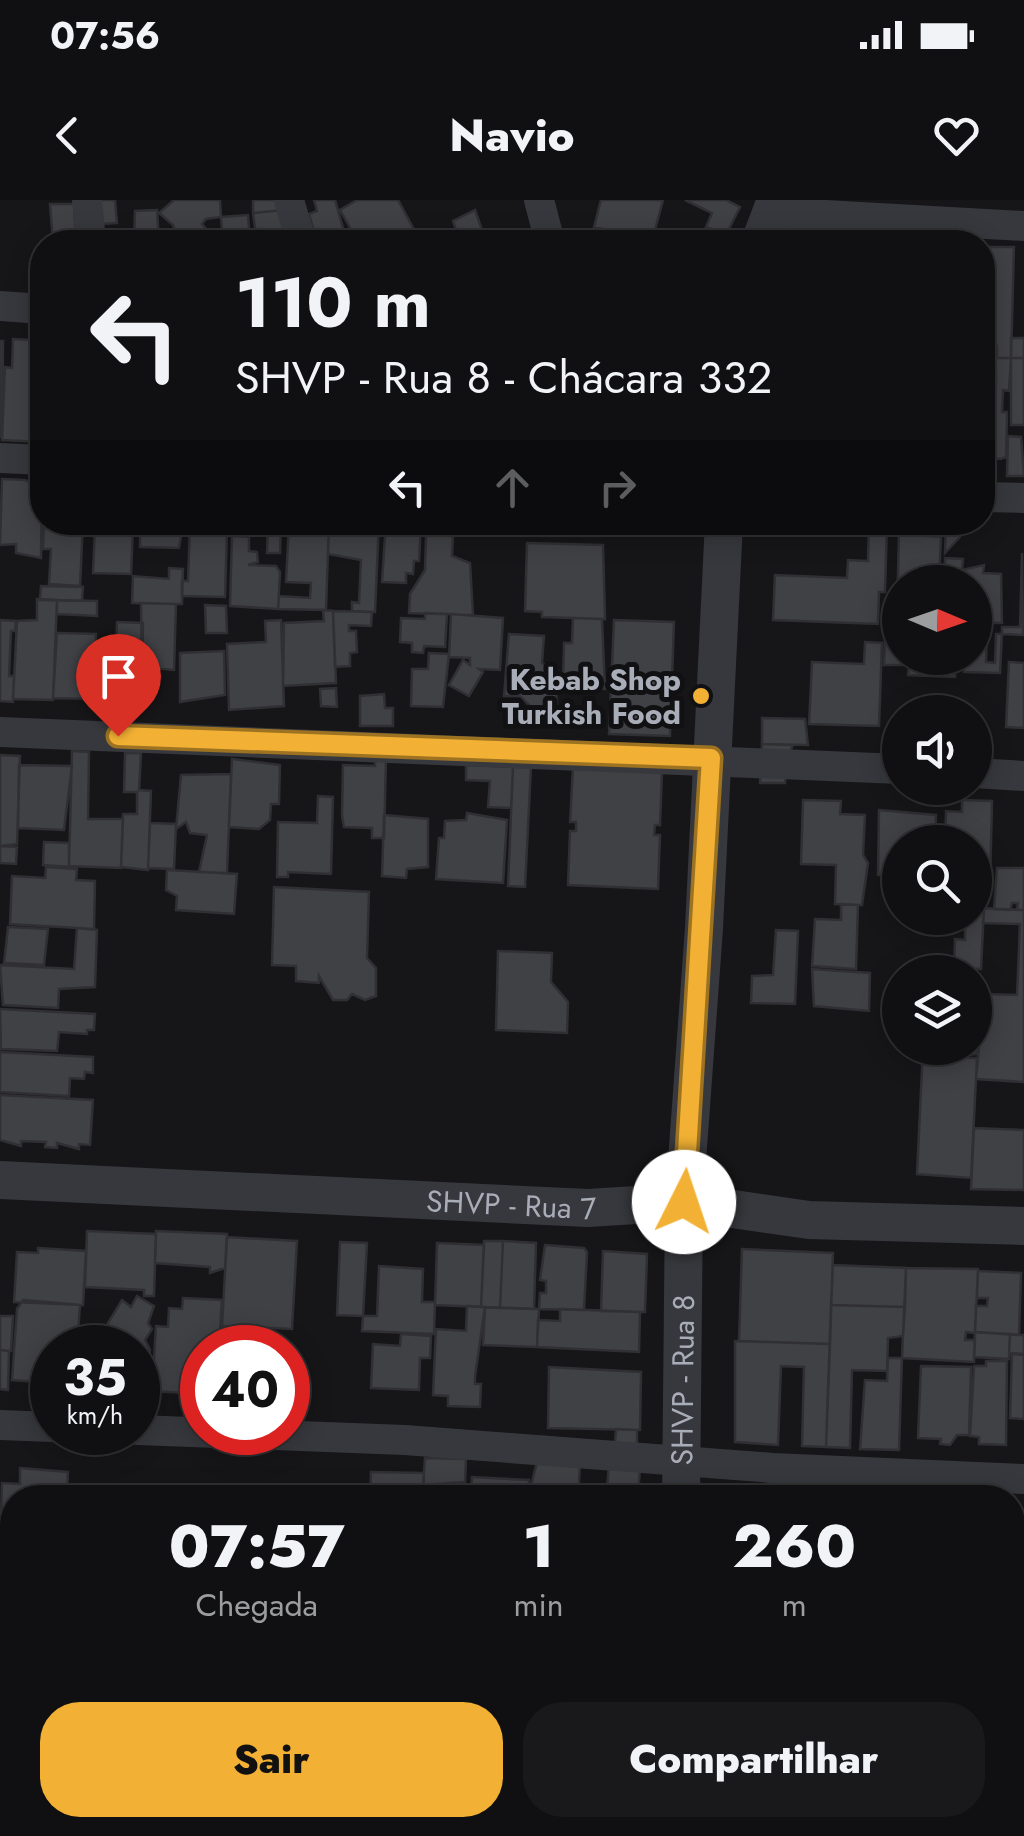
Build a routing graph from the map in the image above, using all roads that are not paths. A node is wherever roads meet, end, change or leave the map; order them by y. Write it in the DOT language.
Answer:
graph roads {
  1 [pos="86,200"];
  2 [pos="290,200"];
  3 [pos="539,200"];
  4 [pos="769,218"];
  5 [pos="1024,226"];
  6 [pos="90,230"];
  7 [pos="298,230"];
  8 [pos="547,230"];
  9 [pos="0,306"];
  10 [pos="30,308"];
  11 [pos="0,458"];
  12 [pos="30,459"];
  13 [pos="995,497"];
  14 [pos="1024,498"];
  15 [pos="723,535"];
  16 [pos="0,732"];
  17 [pos="711,758"];
  18 [pos="882,768"];
  19 [pos="992,774"];
  20 [pos="1024,776"];
  21 [pos="0,1180"];
  22 [pos="684,1202"];
  23 [pos="1024,1226"];
  24 [pos="0,1426"];
  25 [pos="30,1427"];
  26 [pos="160,1431"];
  27 [pos="682,1479"];
  28 [pos="1024,1479"];
  1 -- 6 [label="street"];
  2 -- 7 [label="street"];
  3 -- 8 [label="street"];
  4 -- 5 [label="street"];
  9 -- 10 [label="street"];
  11 -- 12 [label="street"];
  13 -- 14 [label="street"];
  15 -- 17 [label="street, SHVP - Rua 8"];
  16 -- 17 [label="street"];
  17 -- 18 [label="street"];
  17 -- 22 [label="street, SHVP - Rua 8"];
  19 -- 20 [label="street"];
  21 -- 22 [label="street, SHVP - Rua 7"];
  22 -- 23 [label="street, SHVP - Rua 7"];
  22 -- 27 [label="street, SHVP - Rua 8"];
  24 -- 25 [label="street"];
  26 -- 27 [label="street"];
  27 -- 28 [label="street"];
}
